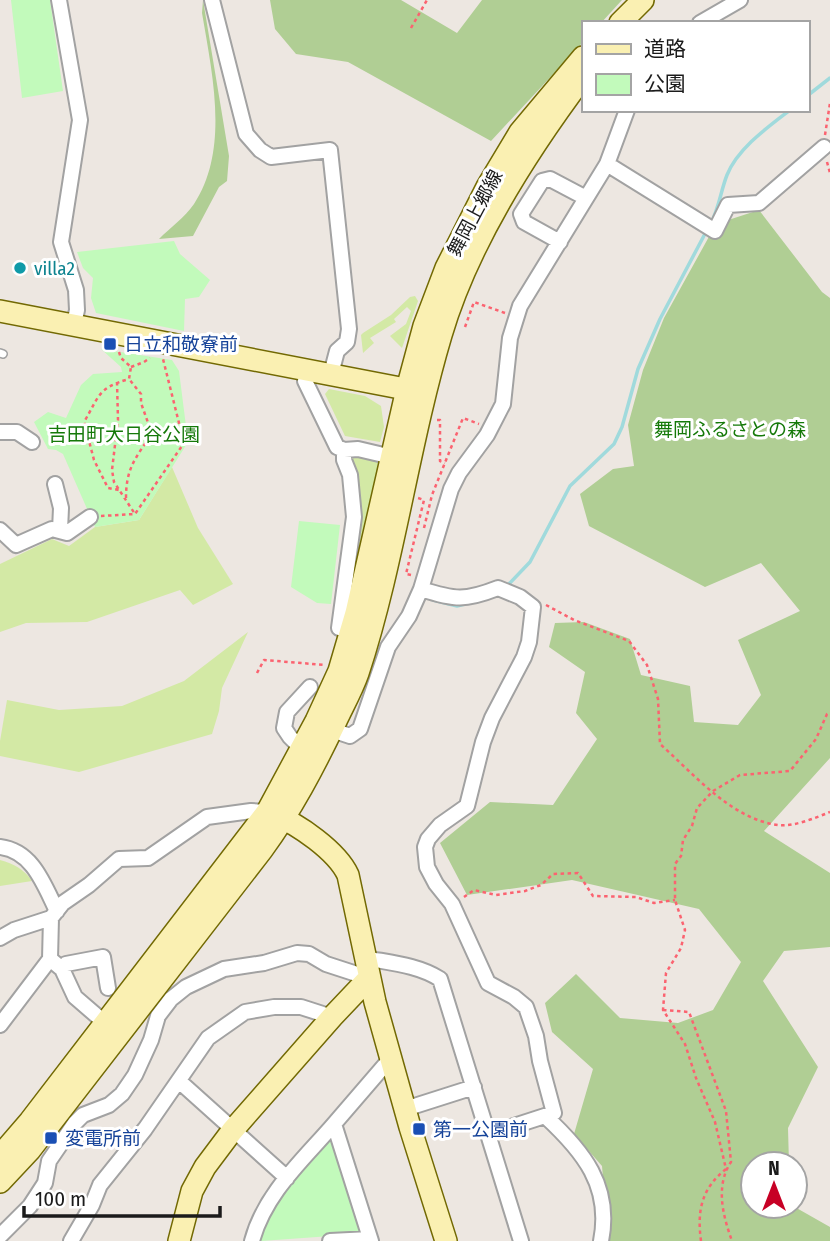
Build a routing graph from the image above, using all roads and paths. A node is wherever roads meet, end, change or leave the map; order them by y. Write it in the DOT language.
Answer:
graph roads {
  1 [pos="59,0"];
  2 [pos="212,0"];
  3 [pos="426,0"];
  4 [pos="740,0"];
  5 [pos="703,21"];
  6 [pos="411,28"];
  7 [pos="582,58"];
  8 [pos="582,78"];
  9 [pos="830,103"];
  10 [pos="626,112"];
  11 [pos="824,148"];
  12 [pos="607,164"];
  13 [pos="586,198"];
  14 [pos="560,242"];
  15 [pos="0,311"];
  16 [pos="516,318"];
  17 [pos="74,324"];
  18 [pos="465,327"];
  19 [pos="117,345"];
  20 [pos="152,353"];
  21 [pos="163,355"];
  22 [pos="131,367"];
  23 [pos="307,370"];
  24 [pos="331,374"];
  25 [pos="129,379"];
  26 [pos="117,382"];
  27 [pos="416,392"];
  28 [pos="433,419"];
  29 [pos="0,432"];
  30 [pos="32,442"];
  31 [pos="344,450"];
  32 [pos="392,457"];
  33 [pos="445,463"];
  34 [pos="55,484"];
  35 [pos="120,490"];
  36 [pos="418,499"];
  37 [pos="126,500"];
  38 [pos="135,514"];
  39 [pos="90,517"];
  40 [pos="60,530"];
  41 [pos="3,538"];
  42 [pos="412,576"];
  43 [pos="421,589"];
  44 [pos="526,602"];
  45 [pos="339,628"];
  46 [pos="328,666"];
  47 [pos="257,673"];
  48 [pos="310,687"];
  49 [pos="830,712"];
  50 [pos="332,730"];
  51 [pos="301,748"];
  52 [pos="713,791"];
  53 [pos="830,812"];
  54 [pos="276,815"];
  55 [pos="0,847"];
  56 [pos="675,900"];
  57 [pos="452,904"];
  58 [pos="54,915"];
  59 [pos="0,939"];
  60 [pos="50,959"];
  61 [pos="367,968"];
  62 [pos="62,969"];
  63 [pos="108,988"];
  64 [pos="663,1010"];
  65 [pos="332,1017"];
  66 [pos="104,1022"];
  67 [pos="0,1025"];
  68 [pos="390,1059"];
  69 [pos="179,1081"];
  70 [pos="474,1087"];
  71 [pos="405,1109"];
  72 [pos="545,1116"];
  73 [pos="334,1124"];
  74 [pos="232,1131"];
  75 [pos="489,1134"];
  76 [pos="0,1156"];
  77 [pos="726,1169"];
  78 [pos="287,1178"];
  79 [pos="0,1182"];
  80 [pos="0,1237"];
  81 [pos="371,1240"];
  82 [pos="71,1241"];
  83 [pos="179,1241"];
  84 [pos="252,1241"];
  85 [pos="330,1241"];
  86 [pos="446,1241"];
  87 [pos="521,1241"];
  88 [pos="601,1241"];
  89 [pos="701,1241"];
  90 [pos="732,1241"];
  1 -- 17 [label="street"];
  2 -- 24 [label="street"];
  3 -- 6 [label="path"];
  4 -- 5 [label="street"];
  7 -- 27 [label="street, 舞岡上郷線"];
  8 -- 27 [label="street, 舞岡上郷線"];
  9 -- 11 [label="path"];
  10 -- 12 [label="street"];
  11 -- 12 [label="street"];
  12 -- 13 [label="street"];
  13 -- 14 [label="street"];
  13 -- 14 [label="street"];
  14 -- 16 [label="street"];
  15 -- 17 [label="street"];
  16 -- 18 [label="path"];
  16 -- 43 [label="street"];
  17 -- 23 [label="street"];
  19 -- 22 [label="path"];
  20 -- 22 [label="path"];
  21 -- 38 [label="path"];
  22 -- 25 [label="path"];
  23 -- 24 [label="street"];
  23 -- 31 [label="street"];
  24 -- 27 [label="street"];
  25 -- 26 [label="path"];
  25 -- 37 [label="path"];
  26 -- 35 [label="path"];
  26 -- 35 [label="path"];
  27 -- 32 [label="street"];
  27 -- 50 [label="street"];
  28 -- 33 [label="path"];
  29 -- 30 [label="street"];
  31 -- 32 [label="street"];
  31 -- 45 [label="street"];
  32 -- 51 [label="street"];
  34 -- 40 [label="street"];
  35 -- 37 [label="path"];
  36 -- 42 [label="path"];
  37 -- 38 [label="path"];
  38 -- 39 [label="path"];
  39 -- 40 [label="street"];
  40 -- 41 [label="street"];
  43 -- 44 [label="street"];
  43 -- 50 [label="street"];
  44 -- 52 [label="path"];
  44 -- 57 [label="street"];
  46 -- 47 [label="path"];
  48 -- 51 [label="street"];
  49 -- 52 [label="path"];
  50 -- 54 [label="street"];
  51 -- 54 [label="street"];
  52 -- 53 [label="path"];
  52 -- 56 [label="path"];
  54 -- 58 [label="street"];
  54 -- 61 [label="street"];
  54 -- 66 [label="street"];
  54 -- 79 [label="street"];
  55 -- 58 [label="street"];
  56 -- 57 [label="path"];
  56 -- 64 [label="path"];
  57 -- 72 [label="street"];
  58 -- 59 [label="street"];
  58 -- 60 [label="street"];
  60 -- 62 [label="street"];
  60 -- 67 [label="street"];
  61 -- 65 [label="street"];
  61 -- 68 [label="street"];
  61 -- 70 [label="street"];
  61 -- 80 [label="street"];
  62 -- 63 [label="street"];
  62 -- 66 [label="street"];
  64 -- 77 [label="path"];
  64 -- 77 [label="path"];
  65 -- 69 [label="street"];
  65 -- 74 [label="street"];
  66 -- 76 [label="street"];
  68 -- 71 [label="street"];
  68 -- 73 [label="street"];
  69 -- 74 [label="street"];
  69 -- 82 [label="street"];
  70 -- 71 [label="street"];
  70 -- 75 [label="street"];
  71 -- 86 [label="street"];
  72 -- 75 [label="street"];
  72 -- 88 [label="street"];
  73 -- 78 [label="street"];
  73 -- 81 [label="street"];
  74 -- 78 [label="street"];
  74 -- 83 [label="street"];
  75 -- 87 [label="street"];
  77 -- 89 [label="path"];
  77 -- 90 [label="path"];
  78 -- 84 [label="street"];
  81 -- 85 [label="street"];
}
